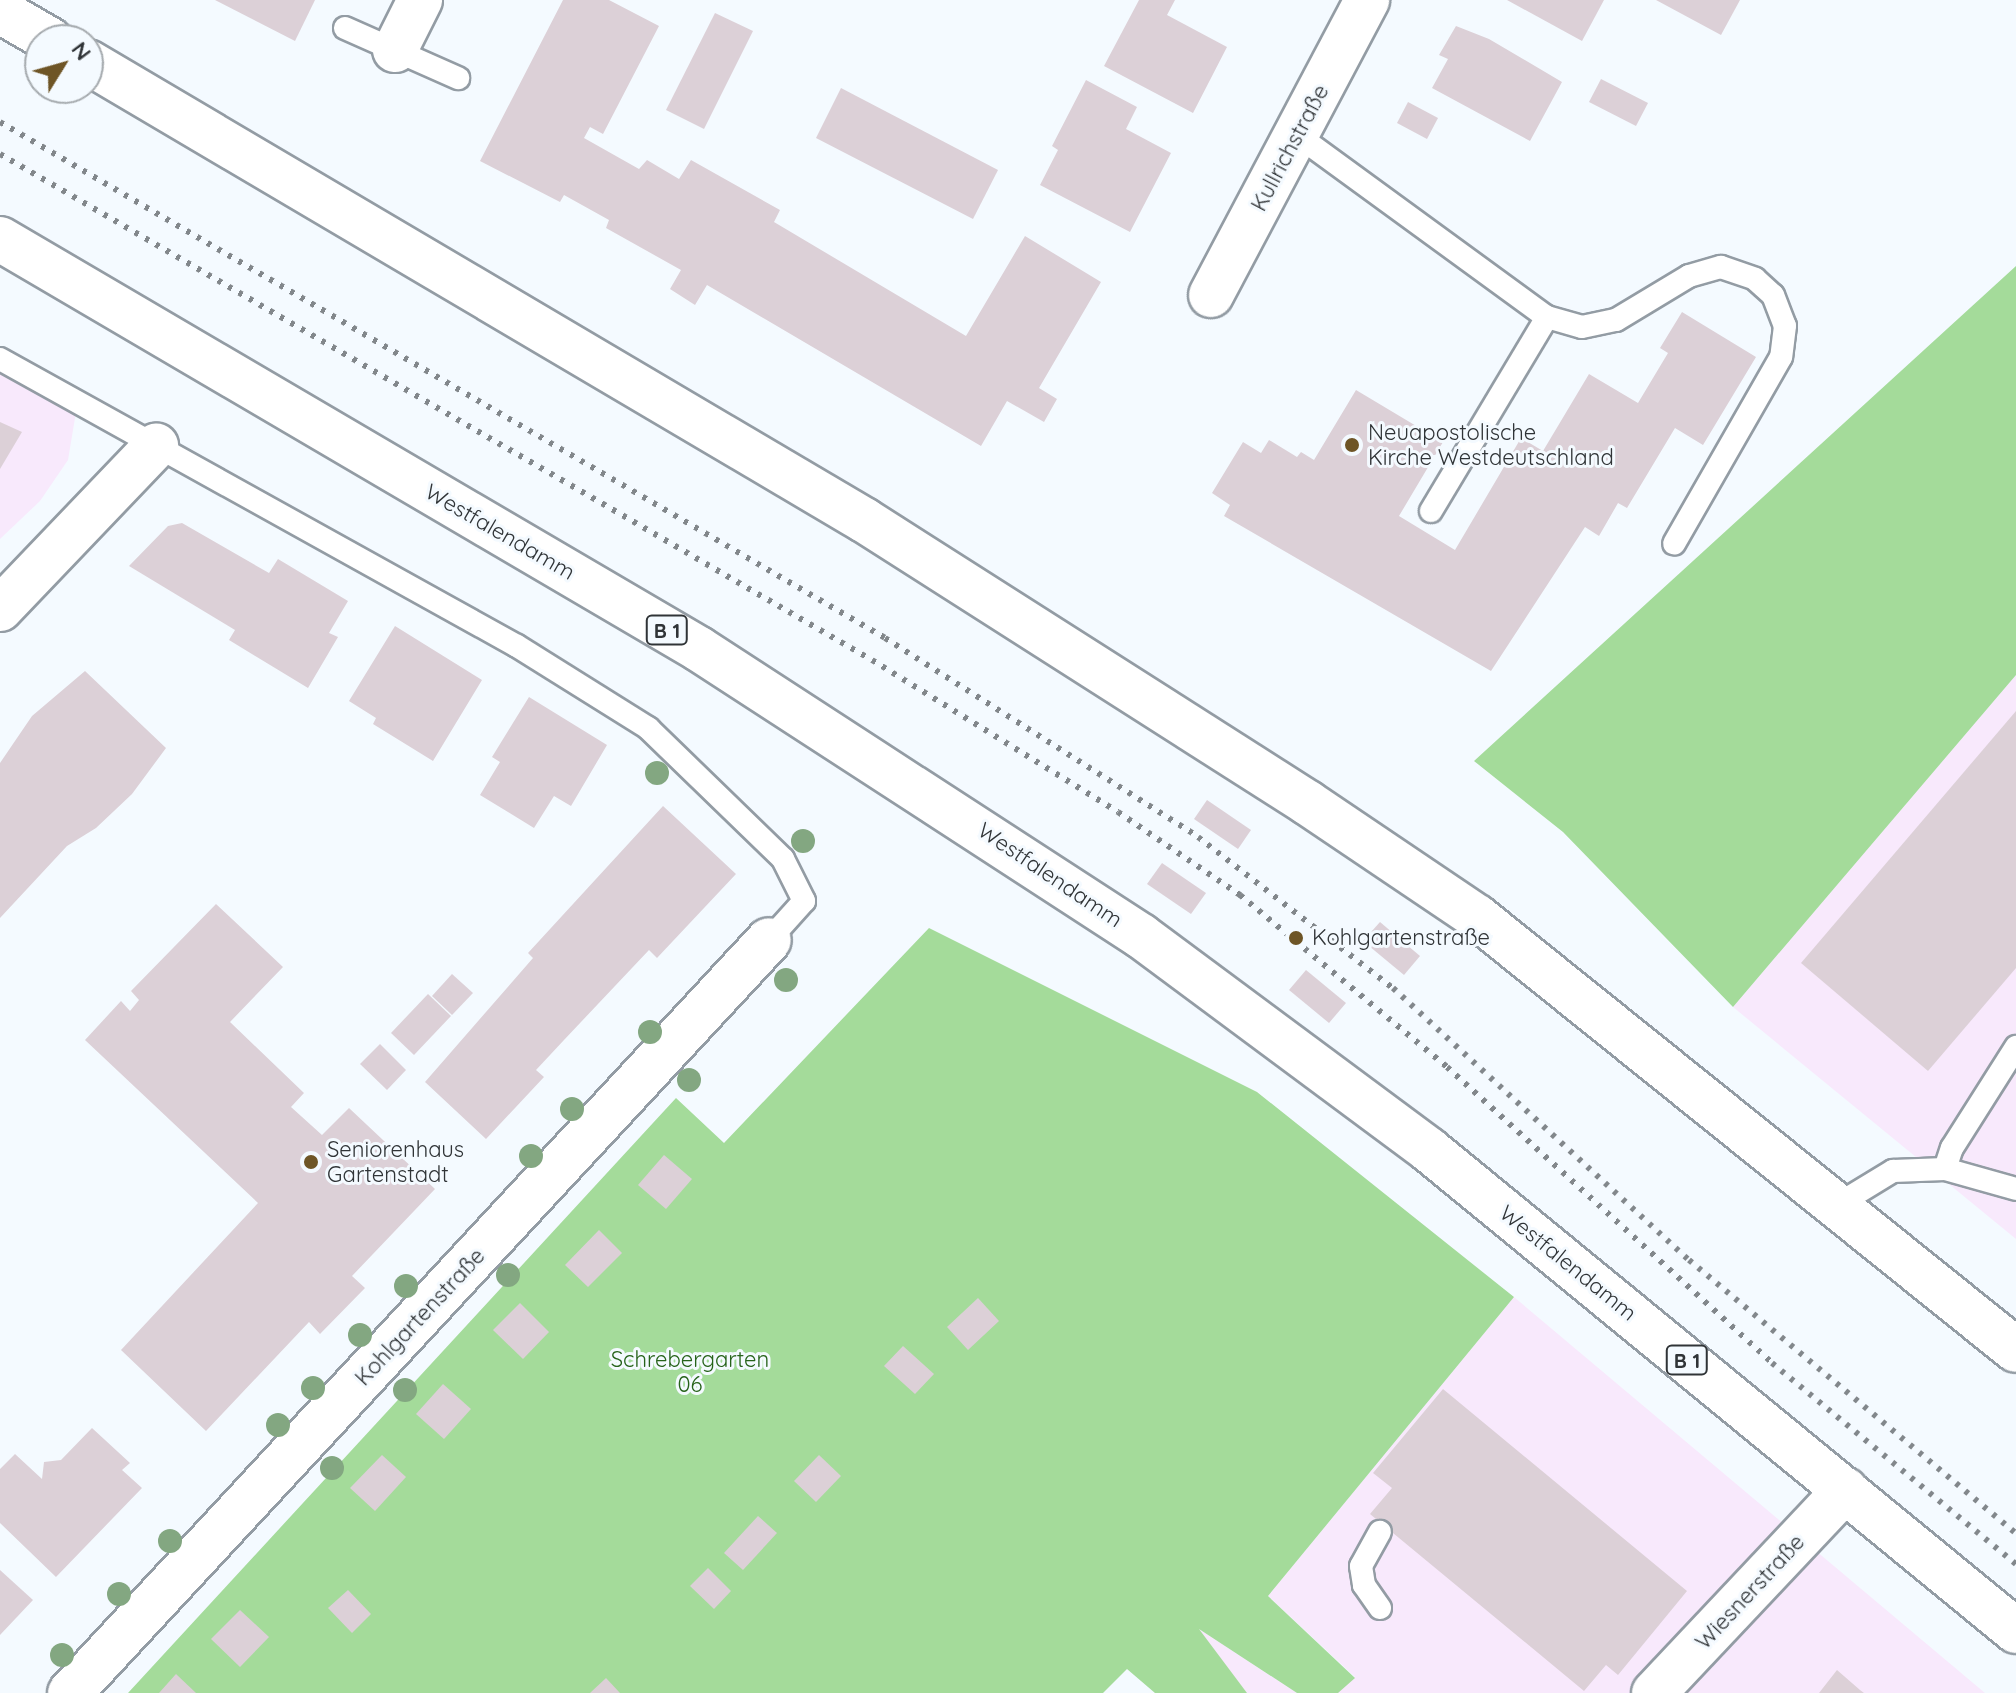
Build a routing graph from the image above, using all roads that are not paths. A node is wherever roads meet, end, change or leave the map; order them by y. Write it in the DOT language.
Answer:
graph roads {
  1 [pos="420,0"];
  2 [pos="1367,0"];
  3 [pos="0,11"];
  4 [pos="24,25"];
  5 [pos="345,28"];
  6 [pos="395,50"];
  7 [pos="104,71"];
  8 [pos="458,78"];
  9 [pos="1297,135"];
  10 [pos="0,239"];
  11 [pos="1211,295"];
  12 [pos="1547,317"];
  13 [pos="0,359"];
  14 [pos="156,446"];
  15 [pos="1431,511"];
  16 [pos="1674,544"];
  17 [pos="0,609"];
  18 [pos="769,940"];
  19 [pos="2016,1047"];
  20 [pos="1945,1169"];
  21 [pos="2014,1183"];
  22 [pos="1837,1205"];
  23 [pos="2016,1350"];
  24 [pos="1845,1490"];
  25 [pos="1380,1532"];
  26 [pos="1380,1608"];
  27 [pos="2016,1631"];
  28 [pos="70,1693"];
  29 [pos="1654,1693"];
  1 -- 6 [label="main road"];
  2 -- 9 [label="main road, Kullrichstraße"];
  3 -- 4 [label="main road"];
  5 -- 6 [label="lane"];
  6 -- 8 [label="lane"];
  7 -- 22 [label="main road"];
  9 -- 11 [label="main road, Kullrichstraße"];
  9 -- 12 [label="lane"];
  10 -- 24 [label="main road, Westfalendamm / B 1"];
  12 -- 15 [label="lane"];
  12 -- 16 [label="lane"];
  13 -- 14 [label="lane"];
  14 -- 17 [label="main road"];
  14 -- 18 [label="lane"];
  18 -- 28 [label="main road, Kohlgartenstraße"];
  19 -- 20 [label="lane"];
  20 -- 21 [label="lane"];
  20 -- 22 [label="lane"];
  22 -- 23 [label="main road"];
  24 -- 27 [label="main road, Westfalendamm / B 1"];
  24 -- 29 [label="main road, Wiesnerstraße"];
  25 -- 26 [label="lane"];
}
